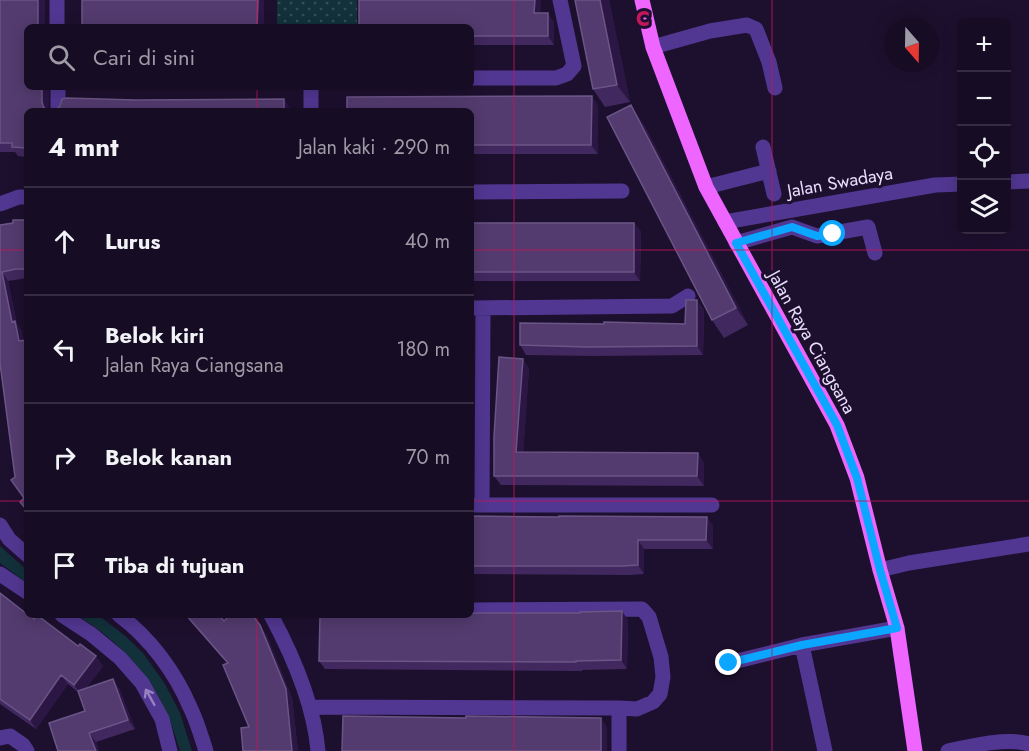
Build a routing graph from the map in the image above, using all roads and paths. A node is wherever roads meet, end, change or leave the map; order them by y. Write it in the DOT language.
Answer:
graph roads {
  1 [pos="57,0"];
  2 [pos="560,0"];
  3 [pos="642,0"];
  4 [pos="57,24"];
  5 [pos="653,47"];
  6 [pos="474,78"];
  7 [pos="775,88"];
  8 [pos="58,90"];
  9 [pos="311,90"];
  10 [pos="58,108"];
  11 [pos="311,108"];
  12 [pos="763,147"];
  13 [pos="769,171"];
  14 [pos="1029,180"];
  15 [pos="1011,182"];
  16 [pos="957,184"];
  17 [pos="706,187"];
  18 [pos="0,189"];
  19 [pos="622,191"];
  20 [pos="474,192"];
  21 [pos="774,194"];
  22 [pos="23,197"];
  23 [pos="0,204"];
  24 [pos="725,222"];
  25 [pos="736,243"];
  26 [pos="874,253"];
  27 [pos="688,296"];
  28 [pos="477,308"];
  29 [pos="477,410"];
  30 [pos="477,505"];
  31 [pos="712,505"];
  32 [pos="0,525"];
  33 [pos="1029,544"];
  34 [pos="24,552"];
  35 [pos="880,570"];
  36 [pos="0,574"];
  37 [pos="24,590"];
  38 [pos="474,610"];
  39 [pos="67,618"];
  40 [pos="122,618"];
  41 [pos="273,618"];
  42 [pos="897,628"];
  43 [pos="802,645"];
  44 [pos="729,663"];
  45 [pos="311,707"];
  46 [pos="619,708"];
  47 [pos="0,738"];
  48 [pos="1029,744"];
  49 [pos="27,751"];
  50 [pos="170,751"];
  51 [pos="206,751"];
  52 [pos="318,751"];
  53 [pos="619,751"];
  54 [pos="825,751"];
  55 [pos="915,751"];
  56 [pos="948,751"];
  1 -- 4 [label="street"];
  2 -- 6 [label="street"];
  3 -- 5 [label="main road, Jalan Raya Ciangsana"];
  5 -- 7 [label="street"];
  5 -- 17 [label="main road, Jalan Raya Ciangsana"];
  8 -- 10 [label="street"];
  9 -- 11 [label="street"];
  12 -- 13 [label="street"];
  13 -- 17 [label="street"];
  13 -- 21 [label="street"];
  14 -- 15 [label="street"];
  16 -- 24 [label="street, Jalan Swadaya"];
  17 -- 24 [label="main road, Jalan Raya Ciangsana"];
  18 -- 22 [label="street"];
  19 -- 20 [label="street"];
  22 -- 23 [label="street"];
  24 -- 25 [label="main road, Jalan Raya Ciangsana"];
  25 -- 26 [label="street"];
  25 -- 35 [label="main road, Jalan Raya Ciangsana"];
  27 -- 28 [label="street"];
  28 -- 29 [label="street"];
  29 -- 30 [label="street"];
  30 -- 31 [label="street"];
  32 -- 34 [label="street"];
  33 -- 35 [label="street"];
  35 -- 42 [label="main road, Jalan Raya Ciangsana"];
  36 -- 37 [label="street"];
  38 -- 46 [label="street"];
  50 -- 39 [label="street, one-way"];
  40 -- 51 [label="street"];
  41 -- 45 [label="street"];
  42 -- 43 [label="street"];
  42 -- 55 [label="main road, Jalan Raya Ciangsana"];
  43 -- 44 [label="street"];
  43 -- 54 [label="street"];
  45 -- 46 [label="street"];
  45 -- 52 [label="street"];
  46 -- 53 [label="street"];
  47 -- 49 [label="street"];
  48 -- 56 [label="street"];
}
